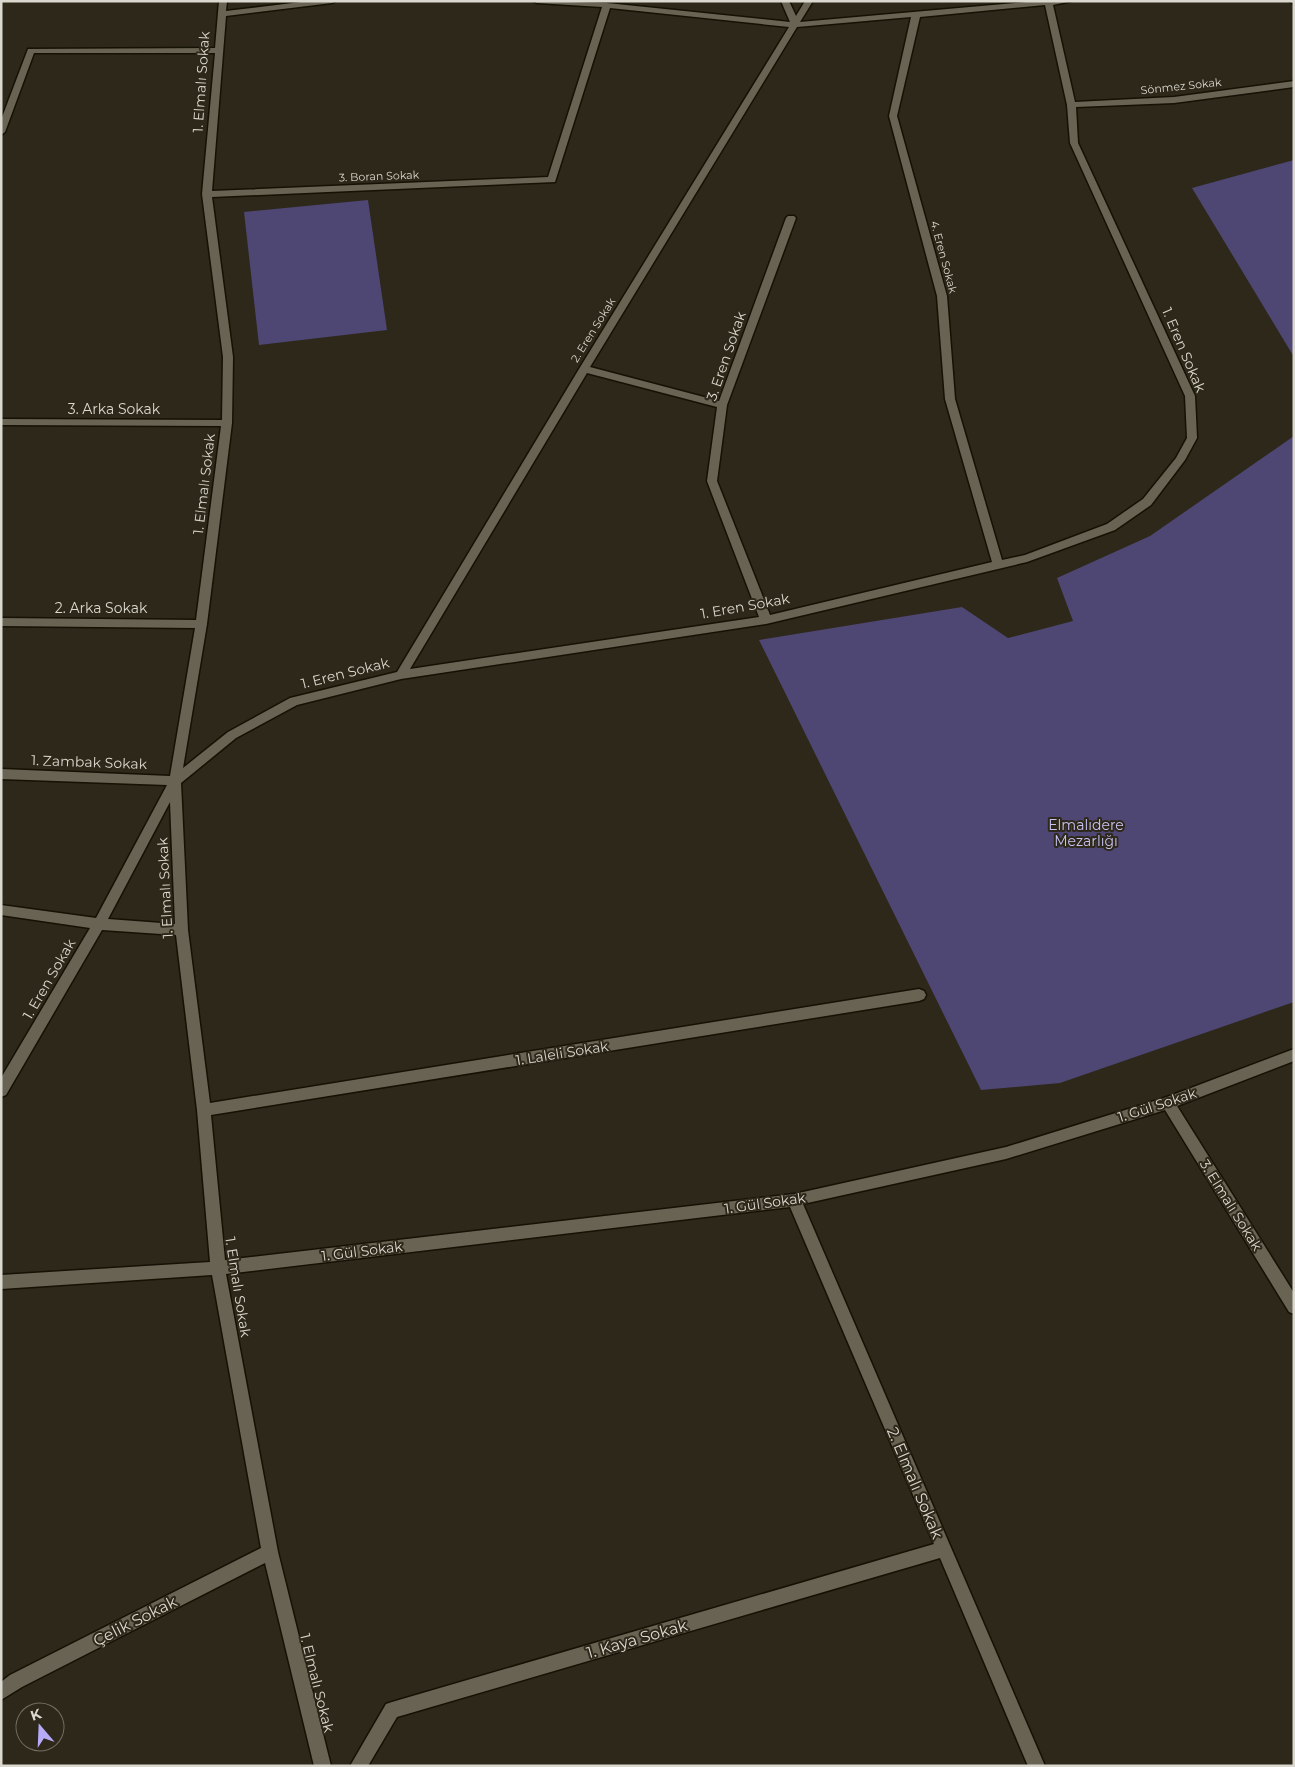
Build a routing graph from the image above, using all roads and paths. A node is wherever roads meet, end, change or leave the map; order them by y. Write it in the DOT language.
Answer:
graph roads {
  1 [pos="223,1"];
  2 [pos="332,1"];
  3 [pos="538,1"];
  4 [pos="785,1"];
  5 [pos="809,1"];
  6 [pos="1068,1"];
  7 [pos="1049,3"];
  8 [pos="607,5"];
  9 [pos="221,14"];
  10 [pos="916,14"];
  11 [pos="796,25"];
  12 [pos="218,50"];
  13 [pos="1294,84"];
  14 [pos="1070,106"];
  15 [pos="1,132"];
  16 [pos="207,194"];
  17 [pos="791,218"];
  18 [pos="584,369"];
  19 [pos="722,405"];
  20 [pos="1,422"];
  21 [pos="227,423"];
  22 [pos="998,565"];
  23 [pos="766,620"];
  24 [pos="1,622"];
  25 [pos="200,624"];
  26 [pos="402,675"];
  27 [pos="1,774"];
  28 [pos="175,781"];
  29 [pos="1,910"];
  30 [pos="99,924"];
  31 [pos="182,930"];
  32 [pos="919,995"];
  33 [pos="1294,1055"];
  34 [pos="1,1091"];
  35 [pos="1168,1103"];
  36 [pos="204,1110"];
  37 [pos="794,1200"];
  38 [pos="218,1268"];
  39 [pos="1,1282"];
  40 [pos="1294,1307"];
  41 [pos="944,1549"];
  42 [pos="270,1552"];
  43 [pos="1,1692"];
  44 [pos="322,1766"];
  45 [pos="358,1766"];
  46 [pos="1037,1766"];
  1 -- 9 [label="street, 1. Elmalı Sokak"];
  2 -- 9 [label="street"];
  3 -- 8 [label="street"];
  4 -- 11 [label="street"];
  5 -- 11 [label="street, 2. Eren Sokak"];
  6 -- 7 [label="street"];
  7 -- 10 [label="street"];
  7 -- 14 [label="street, 1. Eren Sokak"];
  8 -- 11 [label="street"];
  8 -- 16 [label="street, 3. Boran Sokak"];
  9 -- 12 [label="street, 1. Elmalı Sokak"];
  10 -- 11 [label="street"];
  10 -- 22 [label="street, 4. Eren Sokak"];
  11 -- 18 [label="street, 2. Eren Sokak"];
  12 -- 15 [label="street"];
  12 -- 16 [label="street, 1. Elmalı Sokak"];
  13 -- 14 [label="street, Sönmez Sokak"];
  14 -- 22 [label="street, 1. Eren Sokak"];
  16 -- 21 [label="street, 1. Elmalı Sokak"];
  17 -- 19 [label="street, 3. Eren Sokak"];
  18 -- 19 [label="street"];
  18 -- 26 [label="street, 2. Eren Sokak"];
  19 -- 23 [label="street, 3. Eren Sokak"];
  20 -- 21 [label="street, 3. Arka Sokak"];
  21 -- 25 [label="street, 1. Elmalı Sokak"];
  22 -- 23 [label="street, 1. Eren Sokak"];
  23 -- 26 [label="street, 1. Eren Sokak"];
  24 -- 25 [label="street, 2. Arka Sokak"];
  25 -- 28 [label="street, 1. Elmalı Sokak"];
  26 -- 28 [label="street, 1. Eren Sokak"];
  27 -- 28 [label="street, 1. Zambak Sokak"];
  28 -- 30 [label="street, 1. Eren Sokak"];
  28 -- 31 [label="street, 1. Elmalı Sokak"];
  29 -- 30 [label="street"];
  30 -- 31 [label="street"];
  30 -- 34 [label="street, 1. Eren Sokak"];
  31 -- 36 [label="street, 1. Elmalı Sokak"];
  32 -- 36 [label="street, 1. Laleli Sokak"];
  33 -- 35 [label="street, 1. Gül Sokak"];
  35 -- 37 [label="street, 1. Gül Sokak"];
  35 -- 40 [label="street, 3. Elmalı Sokak"];
  36 -- 38 [label="street, 1. Elmalı Sokak"];
  37 -- 38 [label="street, 1. Gül Sokak"];
  37 -- 41 [label="street, 2. Elmalı Sokak"];
  38 -- 39 [label="street, 1. Gül Sokak"];
  38 -- 42 [label="street, 1. Elmalı Sokak"];
  41 -- 45 [label="street, 1. Kaya Sokak"];
  41 -- 46 [label="street, 2. Elmalı Sokak"];
  42 -- 43 [label="street, Çelik Sokak"];
  42 -- 44 [label="street, 1. Elmalı Sokak"];
}
